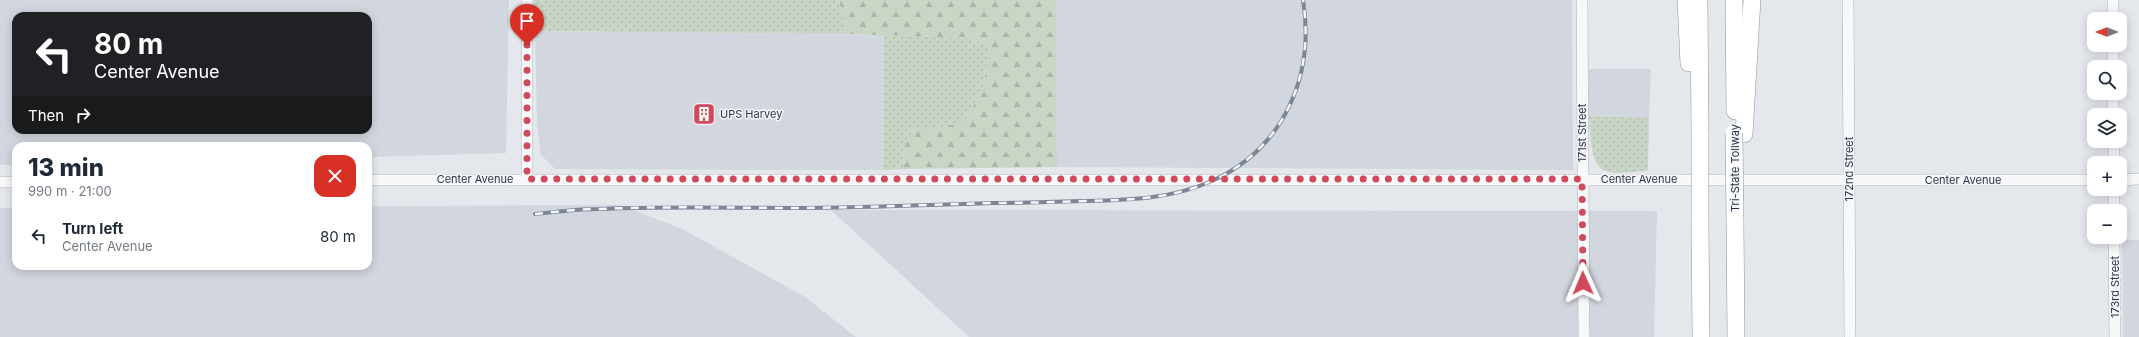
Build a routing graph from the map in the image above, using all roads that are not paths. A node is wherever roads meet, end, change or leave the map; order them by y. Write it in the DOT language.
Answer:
graph roads {
  1 [pos="527,0"];
  2 [pos="1582,0"];
  3 [pos="1686,0"];
  4 [pos="1699,0"];
  5 [pos="1734,0"];
  6 [pos="1752,0"];
  7 [pos="1848,0"];
  8 [pos="2113,0"];
  9 [pos="2113,12"];
  10 [pos="1700,133"];
  11 [pos="1739,134"];
  12 [pos="527,179"];
  13 [pos="1582,179"];
  14 [pos="2139,179"];
  15 [pos="372,180"];
  16 [pos="2087,180"];
  17 [pos="2127,180"];
  18 [pos="1849,181"];
  19 [pos="0,182"];
  20 [pos="12,182"];
  21 [pos="2114,244"];
  22 [pos="1584,337"];
  23 [pos="1701,337"];
  24 [pos="1736,337"];
  25 [pos="1850,337"];
  26 [pos="2115,337"];
  1 -- 12 [label="street"];
  2 -- 13 [label="street, 171st Street"];
  3 -- 10 [label="highway"];
  4 -- 10 [label="highway"];
  5 -- 11 [label="highway, Tri-State Tollway"];
  6 -- 11 [label="highway"];
  7 -- 18 [label="street, 172nd Street"];
  8 -- 9 [label="street"];
  10 -- 23 [label="highway, bridge"];
  11 -- 24 [label="highway, Tri-State Tollway, bridge"];
  12 -- 13 [label="street, Center Avenue"];
  12 -- 15 [label="street, Center Avenue"];
  13 -- 18 [label="street, Center Avenue"];
  13 -- 22 [label="street, 171st Street"];
  14 -- 17 [label="street"];
  16 -- 18 [label="street, Center Avenue"];
  18 -- 25 [label="street, 172nd Street"];
  19 -- 20 [label="street"];
  21 -- 26 [label="street, 173rd Street"];
}
